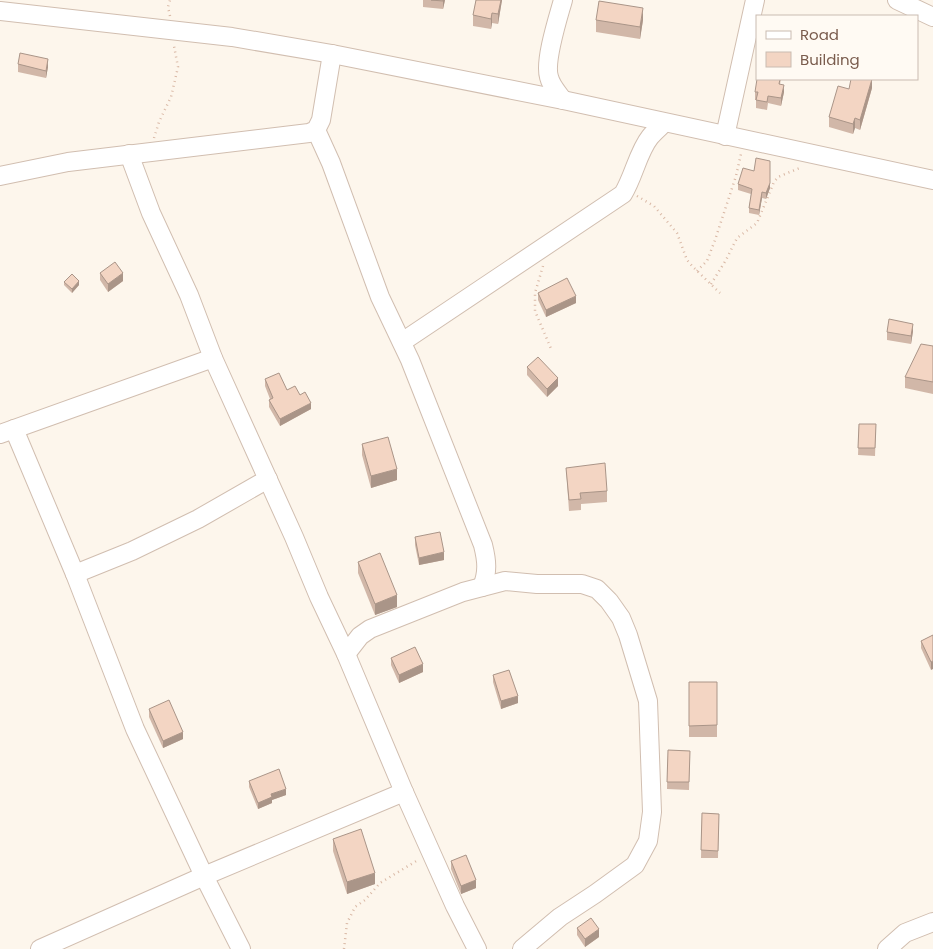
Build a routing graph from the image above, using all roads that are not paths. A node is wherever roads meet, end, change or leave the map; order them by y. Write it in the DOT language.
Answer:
graph roads {
  1 [pos="563,0"];
  2 [pos="755,0"];
  3 [pos="896,0"];
  4 [pos="4,7"];
  5 [pos="28,7"];
  6 [pos="933,17"];
  7 [pos="332,54"];
  8 [pos="548,62"];
  9 [pos="516,91"];
  10 [pos="563,100"];
  11 [pos="628,116"];
  12 [pos="664,123"];
  13 [pos="316,130"];
  14 [pos="733,138"];
  15 [pos="129,154"];
  16 [pos="641,154"];
  17 [pos="0,176"];
  18 [pos="933,180"];
  19 [pos="402,342"];
  20 [pos="213,358"];
  21 [pos="7,432"];
  22 [pos="268,479"];
  23 [pos="75,574"];
  24 [pos="482,587"];
  25 [pos="346,654"];
  26 [pos="404,792"];
  27 [pos="204,876"];
  28 [pos="933,922"];
  29 [pos="40,949"];
  30 [pos="241,949"];
  31 [pos="477,949"];
  32 [pos="522,949"];
  33 [pos="887,949"];
  1 -- 8 [label="street"];
  2 -- 14 [label="street"];
  3 -- 6 [label="street"];
  4 -- 5 [label="street"];
  5 -- 7 [label="street"];
  7 -- 9 [label="street"];
  7 -- 13 [label="street"];
  8 -- 9 [label="street"];
  8 -- 10 [label="street"];
  9 -- 10 [label="street"];
  10 -- 11 [label="street"];
  11 -- 12 [label="street"];
  11 -- 16 [label="street"];
  12 -- 14 [label="street"];
  12 -- 16 [label="street"];
  13 -- 15 [label="street"];
  13 -- 19 [label="street"];
  14 -- 18 [label="street"];
  15 -- 17 [label="street"];
  15 -- 20 [label="street"];
  16 -- 19 [label="street"];
  19 -- 24 [label="street"];
  20 -- 21 [label="street"];
  20 -- 22 [label="street"];
  21 -- 23 [label="street"];
  22 -- 23 [label="street"];
  22 -- 25 [label="street"];
  23 -- 27 [label="street"];
  24 -- 25 [label="street"];
  24 -- 32 [label="street"];
  25 -- 26 [label="street"];
  26 -- 27 [label="street"];
  26 -- 31 [label="street"];
  27 -- 29 [label="street"];
  27 -- 30 [label="street"];
  28 -- 33 [label="street"];
}
